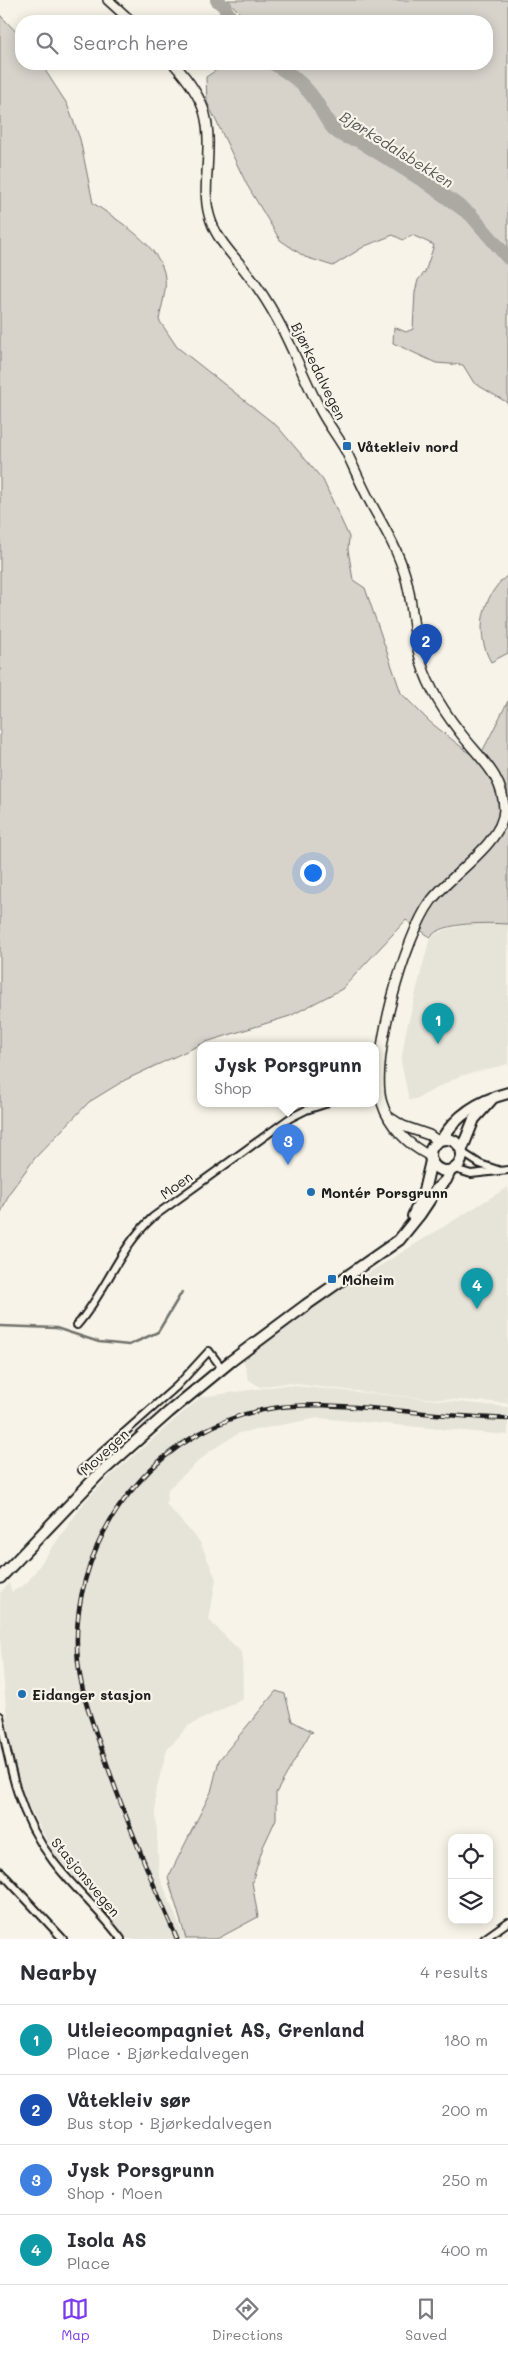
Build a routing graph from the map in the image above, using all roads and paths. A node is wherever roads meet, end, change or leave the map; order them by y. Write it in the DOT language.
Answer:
graph roads {
  1 [pos="108,0"];
  2 [pos="124,15"];
  3 [pos="179,70"];
  4 [pos="379,1068"];
  5 [pos="508,1093"];
  6 [pos="491,1099"];
  7 [pos="379,1100"];
  8 [pos="316,1107"];
  9 [pos="389,1117"];
  10 [pos="440,1140"];
  11 [pos="462,1151"];
  12 [pos="431,1159"];
  13 [pos="452,1170"];
  14 [pos="500,1170"];
  15 [pos="508,1170"];
  16 [pos="409,1226"];
  17 [pos="77,1325"];
  18 [pos="222,1368"];
  19 [pos="82,1470"];
  20 [pos="0,1578"];
  21 [pos="0,1716"];
  22 [pos="0,1872"];
  23 [pos="508,1922"];
  24 [pos="63,1939"];
  25 [pos="121,1939"];
  26 [pos="484,1939"];
  1 -- 2 [label="main road"];
  3 -- 4 [label="main road, Bjørkedalvegen"];
  5 -- 6 [label="main road"];
  6 -- 10 [label="main road"];
  6 -- 11 [label="main road"];
  7 -- 9 [label="main road"];
  8 -- 17 [label="street, Moen"];
  9 -- 10 [label="main road"];
  9 -- 12 [label="main road"];
  10 -- 11 [label="main road"];
  10 -- 12 [label="main road"];
  11 -- 13 [label="main road"];
  11 -- 14 [label="street"];
  12 -- 13 [label="main road"];
  12 -- 16 [label="main road, Movegen"];
  13 -- 14 [label="street"];
  13 -- 16 [label="main road, Movegen"];
  14 -- 15 [label="street"];
  16 -- 18 [label="main road, Movegen"];
  18 -- 19 [label="street, Movegen"];
  18 -- 20 [label="main road, Movegen"];
  21 -- 25 [label="street, Stasjonsvegen"];
  22 -- 24 [label="street"];
  23 -- 26 [label="street"];
}
